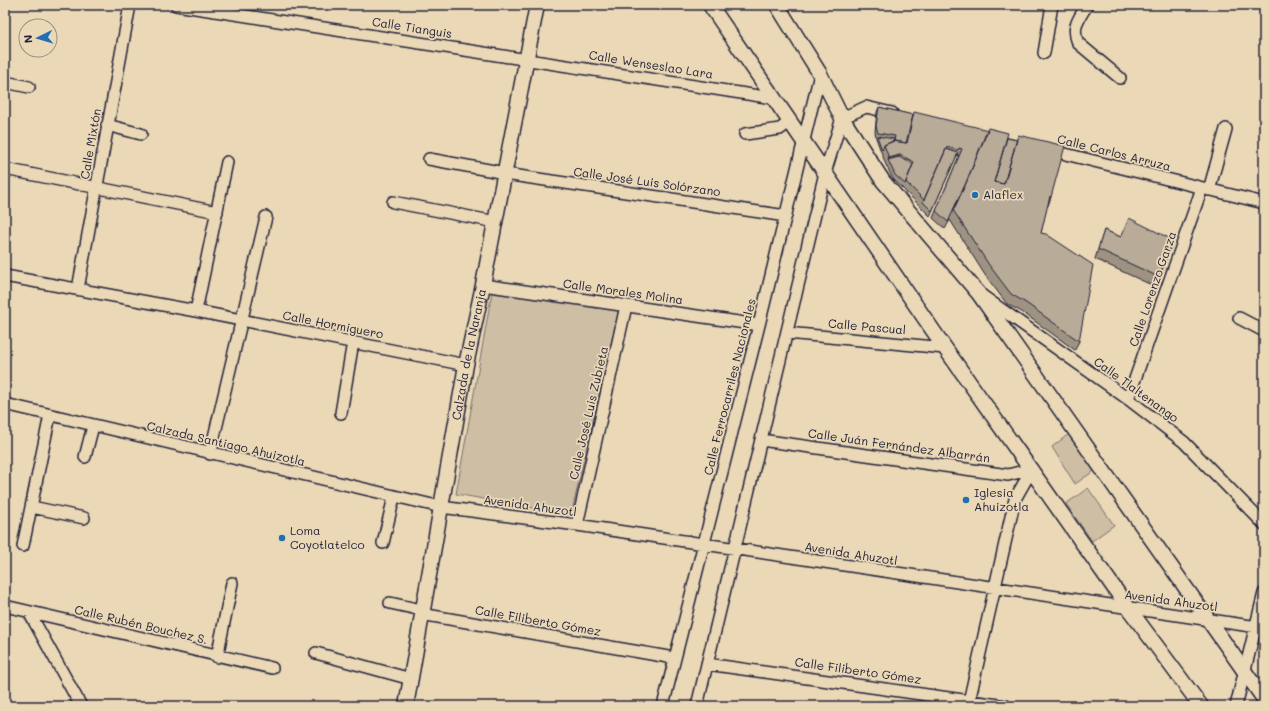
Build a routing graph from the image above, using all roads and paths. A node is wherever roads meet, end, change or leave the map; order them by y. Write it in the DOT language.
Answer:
graph roads {
  1 [pos="130,5"];
  2 [pos="176,5"];
  3 [pos="537,5"];
  4 [pos="710,5"];
  5 [pos="777,5"];
  6 [pos="1052,5"];
  7 [pos="1087,5"];
  8 [pos="1044,53"];
  9 [pos="526,58"];
  10 [pos="820,74"];
  11 [pos="1120,78"];
  12 [pos="5,82"];
  13 [pos="29,87"];
  14 [pos="772,98"];
  15 [pos="904,116"];
  16 [pos="842,118"];
  17 [pos="790,122"];
  18 [pos="107,125"];
  19 [pos="1226,129"];
  20 [pos="140,134"];
  21 [pos="745,134"];
  22 [pos="804,142"];
  23 [pos="1041,148"];
  24 [pos="429,159"];
  25 [pos="228,162"];
  26 [pos="5,168"];
  27 [pos="825,173"];
  28 [pos="505,174"];
  29 [pos="96,188"];
  30 [pos="1206,189"];
  31 [pos="393,202"];
  32 [pos="1264,202"];
  33 [pos="217,212"];
  34 [pos="786,216"];
  35 [pos="266,217"];
  36 [pos="496,222"];
  37 [pos="5,276"];
  38 [pos="484,285"];
  39 [pos="78,289"];
  40 [pos="979,294"];
  41 [pos="626,306"];
  42 [pos="196,311"];
  43 [pos="1239,318"];
  44 [pos="240,320"];
  45 [pos="759,325"];
  46 [pos="1264,331"];
  47 [pos="787,333"];
  48 [pos="353,342"];
  49 [pos="945,348"];
  50 [pos="466,365"];
  51 [pos="1128,399"];
  52 [pos="5,404"];
  53 [pos="341,413"];
  54 [pos="50,415"];
  55 [pos="93,426"];
  56 [pos="761,440"];
  57 [pos="210,454"];
  58 [pos="85,457"];
  59 [pos="1032,469"];
  60 [pos="394,497"];
  61 [pos="32,507"];
  62 [pos="442,507"];
  63 [pos="84,518"];
  64 [pos="1264,524"];
  65 [pos="577,526"];
  66 [pos="383,543"];
  67 [pos="704,545"];
  68 [pos="23,546"];
  69 [pos="735,550"];
  70 [pos="232,584"];
  71 [pos="996,589"];
  72 [pos="1264,593"];
  73 [pos="390,603"];
  74 [pos="5,606"];
  75 [pos="1129,609"];
  76 [pos="29,612"];
  77 [pos="422,612"];
  78 [pos="1207,620"];
  79 [pos="1260,627"];
  80 [pos="316,653"];
  81 [pos="217,657"];
  82 [pos="674,658"];
  83 [pos="707,664"];
  84 [pos="272,668"];
  85 [pos="1244,672"];
  86 [pos="411,679"];
  87 [pos="1264,699"];
  88 [pos="969,703"];
  89 [pos="81,706"];
  90 [pos="406,706"];
  91 [pos="663,706"];
  92 [pos="697,706"];
  93 [pos="1006,706"];
  94 [pos="1201,706"];
  95 [pos="1236,706"];
  1 -- 18 [label="street, Calle Mixtón"];
  2 -- 9 [label="street, Calle Tianguis"];
  3 -- 9 [label="main road, Calzada de la Naranja"];
  4 -- 14 [label="main road"];
  5 -- 10 [label="main road"];
  6 -- 8 [label="street"];
  7 -- 11 [label="street"];
  9 -- 14 [label="street, Calle Wenseslao Lara"];
  9 -- 28 [label="main road, Calzada de la Naranja"];
  10 -- 16 [label="main road"];
  10 -- 22 [label="street, Calle Ferrocarriles Nacionales"];
  12 -- 13 [label="street"];
  14 -- 17 [label="main road"];
  15 -- 16 [label="street"];
  16 -- 27 [label="street"];
  16 -- 40 [label="main road"];
  17 -- 21 [label="street"];
  17 -- 22 [label="main road"];
  18 -- 20 [label="street"];
  18 -- 29 [label="street, Calle Mixtón"];
  19 -- 30 [label="street, Calle Lorenzo Garza"];
  22 -- 27 [label="main road"];
  22 -- 34 [label="street, Calle Ferrocarriles Nacionales"];
  23 -- 30 [label="street, Calle Carlos Arruza"];
  24 -- 28 [label="street, Calle José Luis Solórzano"];
  25 -- 33 [label="street"];
  26 -- 29 [label="street"];
  27 -- 47 [label="street"];
  27 -- 49 [label="main road"];
  28 -- 34 [label="street, Calle José Luis Solórzano"];
  28 -- 36 [label="main road, Calzada de la Naranja"];
  29 -- 33 [label="street"];
  29 -- 39 [label="street, Calle Mixtón"];
  30 -- 32 [label="street, Calle Carlos Arruza"];
  30 -- 51 [label="street, Calle Lorenzo Garza"];
  31 -- 36 [label="street"];
  33 -- 42 [label="street"];
  34 -- 45 [label="street, Calle Ferrocarriles Nacionales"];
  35 -- 44 [label="street"];
  36 -- 38 [label="main road, Calzada de la Naranja"];
  37 -- 39 [label="street, Calle Hormiguero"];
  38 -- 41 [label="street, Calle Morales Molina"];
  38 -- 50 [label="main road, Calzada de la Naranja"];
  39 -- 42 [label="street, Calle Hormiguero"];
  40 -- 51 [label="street, Calle Tlaltenango"];
  40 -- 78 [label="main road"];
  41 -- 45 [label="street, Calle Morales Molina"];
  41 -- 65 [label="street, Calle José Luis Zubieta"];
  42 -- 44 [label="street, Calle Hormiguero"];
  43 -- 46 [label="street"];
  44 -- 48 [label="street, Calle Hormiguero"];
  44 -- 57 [label="street"];
  45 -- 67 [label="street, Calle Ferrocarriles Nacionales"];
  47 -- 49 [label="street, Calle Pascual"];
  47 -- 56 [label="street"];
  48 -- 50 [label="street, Calle Hormiguero"];
  48 -- 53 [label="street"];
  49 -- 59 [label="main road"];
  50 -- 62 [label="main road, Calzada de la Naranja"];
  51 -- 64 [label="street, Calle Tlaltenango"];
  52 -- 54 [label="street, Calzada Santiago Ahuizotla"];
  54 -- 55 [label="street, Calzada Santiago Ahuizotla"];
  54 -- 61 [label="street"];
  55 -- 57 [label="street, Calzada Santiago Ahuizotla"];
  55 -- 58 [label="street"];
  56 -- 59 [label="street, Calle Juán Fernández Albarrán"];
  56 -- 69 [label="street"];
  57 -- 60 [label="street, Calzada Santiago Ahuizotla"];
  59 -- 71 [label="street"];
  59 -- 75 [label="main road"];
  60 -- 62 [label="street, Calzada Santiago Ahuizotla"];
  60 -- 66 [label="street"];
  61 -- 63 [label="street"];
  61 -- 68 [label="street"];
  62 -- 65 [label="street, Avenida Ahuzotl"];
  62 -- 77 [label="main road, Calzada de la Naranja"];
  65 -- 67 [label="street, Avenida Ahuzotl"];
  67 -- 69 [label="street, Avenida Ahuzotl"];
  67 -- 82 [label="street, Calle Ferrocarriles Nacionales"];
  69 -- 71 [label="street, Avenida Ahuzotl"];
  69 -- 83 [label="street"];
  70 -- 81 [label="street"];
  71 -- 75 [label="street, Avenida Ahuzotl"];
  71 -- 88 [label="street"];
  72 -- 79 [label="street"];
  73 -- 77 [label="street, Calle Filiberto Gómez"];
  74 -- 76 [label="street, Calle Rubén Bouchez S."];
  75 -- 78 [label="street, Avenida Ahuzotl"];
  75 -- 94 [label="main road"];
  76 -- 81 [label="street, Calle Rubén Bouchez S."];
  76 -- 89 [label="street"];
  77 -- 82 [label="street, Calle Filiberto Gómez"];
  77 -- 86 [label="main road, Calzada de la Naranja"];
  78 -- 79 [label="street, Avenida Ahuzotl"];
  78 -- 85 [label="main road"];
  79 -- 85 [label="street"];
  80 -- 86 [label="street"];
  81 -- 84 [label="street, Calle Rubén Bouchez S."];
  82 -- 91 [label="street, Calle Ferrocarriles Nacionales"];
  83 -- 88 [label="street, Calle Filiberto Gómez"];
  83 -- 92 [label="street"];
  85 -- 87 [label="main road"];
  85 -- 95 [label="street"];
  86 -- 90 [label="main road, Calzada de la Naranja"];
  88 -- 93 [label="street, Calle Filiberto Gómez"];
}
